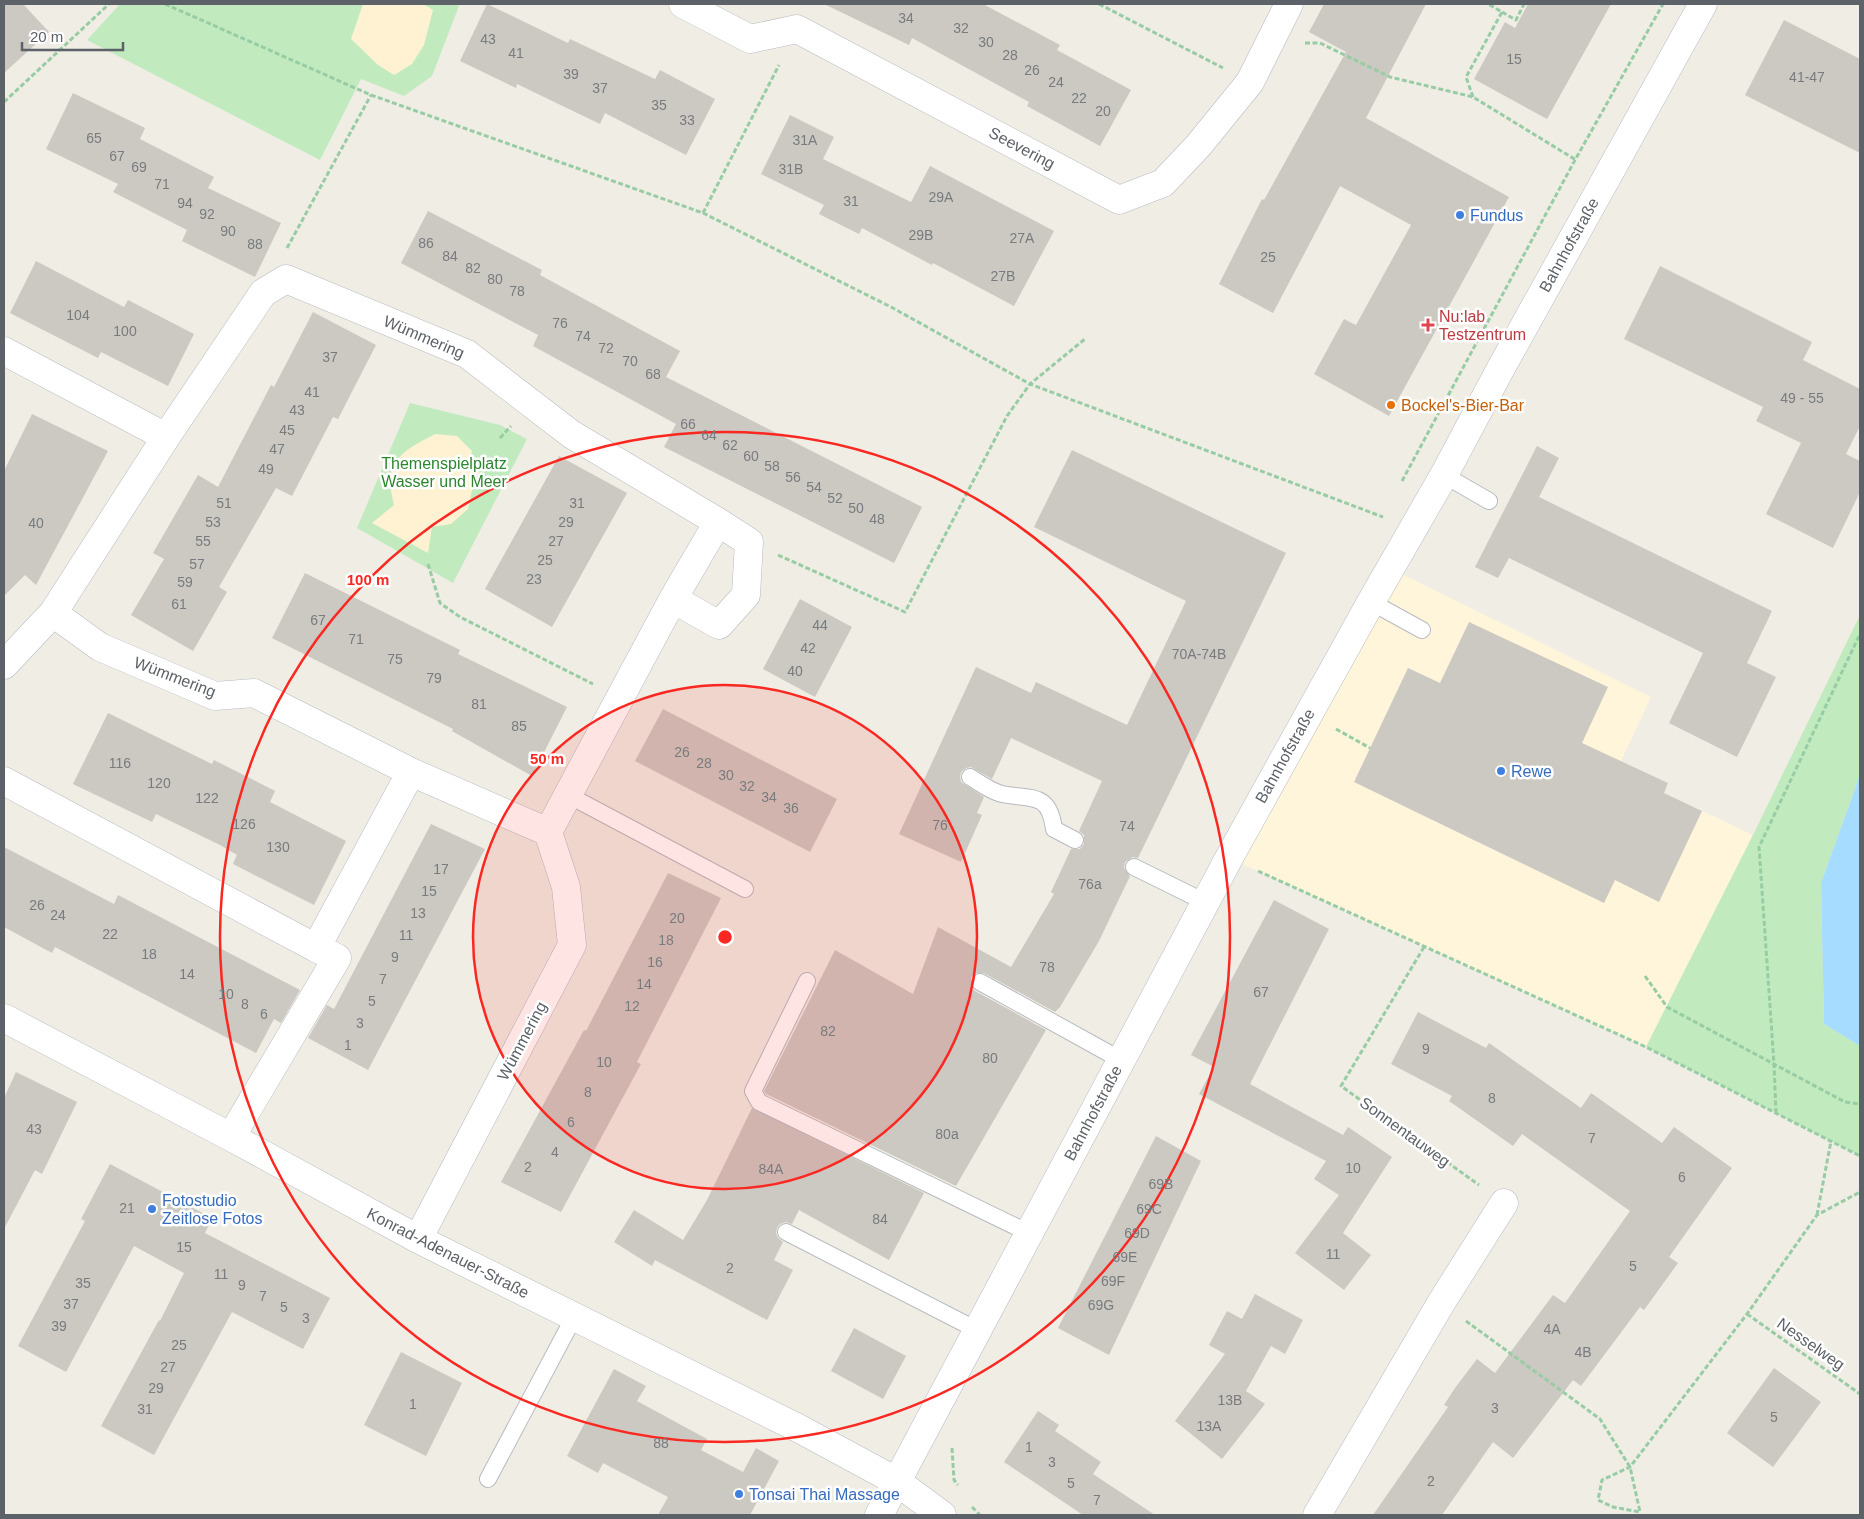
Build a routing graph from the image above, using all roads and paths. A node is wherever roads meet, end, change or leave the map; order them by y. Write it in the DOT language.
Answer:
graph roads {
  1 [pos="109,4"];
  2 [pos="166,4"];
  3 [pos="683,4"];
  4 [pos="1099,4"];
  5 [pos="1289,4"];
  6 [pos="1488,4"];
  7 [pos="1524,4"];
  8 [pos="1703,4"];
  9 [pos="1502,12"];
  10 [pos="797,29"];
  11 [pos="1270,42"];
  12 [pos="1250,82"];
  13 [pos="371,94"];
  14 [pos="1473,97"];
  15 [pos="4,102"];
  16 [pos="1606,179"];
  17 [pos="703,213"];
  18 [pos="286,250"];
  19 [pos="1086,338"];
  20 [pos="4,351"];
  21 [pos="1030,384"];
  22 [pos="166,437"];
  23 [pos="1444,475"];
  24 [pos="1489,501"];
  25 [pos="1384,518"];
  26 [pos="718,522"];
  27 [pos="749,542"];
  28 [pos="428,564"];
  29 [pos="674,599"];
  30 [pos="1371,602"];
  31 [pos="53,613"];
  32 [pos="1422,630"];
  33 [pos="1860,634"];
  34 [pos="4,665"];
  35 [pos="620,698"];
  36 [pos="1309,714"];
  37 [pos="1370,748"];
  38 [pos="411,772"];
  39 [pos="970,777"];
  40 [pos="4,781"];
  41 [pos="568,795"];
  42 [pos="548,832"];
  43 [pos="1075,840"];
  44 [pos="1229,858"];
  45 [pos="1134,867"];
  46 [pos="745,889"];
  47 [pos="1205,902"];
  48 [pos="1424,947"];
  49 [pos="316,948"];
  50 [pos="1645,976"];
  51 [pos="807,981"];
  52 [pos="980,982"];
  53 [pos="4,1018"];
  54 [pos="1121,1060"];
  55 [pos="1774,1064"];
  56 [pos="1860,1104"];
  57 [pos="1776,1113"];
  58 [pos="231,1138"];
  59 [pos="1831,1141"];
  60 [pos="1860,1156"];
  61 [pos="1860,1192"];
  62 [pos="1504,1203"];
  63 [pos="1817,1216"];
  64 [pos="786,1232"];
  65 [pos="1029,1233"];
  66 [pos="418,1239"];
  67 [pos="1441,1303"];
  68 [pos="1747,1314"];
  69 [pos="574,1317"];
  70 [pos="977,1330"];
  71 [pos="1860,1394"];
  72 [pos="1630,1467"];
  73 [pos="488,1479"];
  74 [pos="896,1481"];
  75 [pos="1640,1512"];
  76 [pos="879,1515"];
  77 [pos="942,1515"];
  78 [pos="1317,1515"];
  79 [pos="1644,1515"];
  1 -- 15 [label="path"];
  2 -- 13 [label="path"];
  3 -- 10 [label="street"];
  4 -- 12 [label="path"];
  5 -- 11 [label="street, Seevering"];
  6 -- 9 [label="path"];
  7 -- 9 [label="path"];
  8 -- 16 [label="street, Bahnhofstraße"];
  9 -- 14 [label="path"];
  10 -- 12 [label="street, Seevering"];
  10 -- 17 [label="path"];
  11 -- 12 [label="street, Seevering"];
  11 -- 14 [label="path"];
  13 -- 17 [label="path"];
  13 -- 18 [label="path"];
  14 -- 16 [label="path"];
  16 -- 23 [label="street, Bahnhofstraße"];
  17 -- 21 [label="path"];
  19 -- 21 [label="path"];
  20 -- 22 [label="street"];
  21 -- 25 [label="path"];
  21 -- 27 [label="path"];
  22 -- 26 [label="street, Wümmering"];
  22 -- 31 [label="street, Wümmering"];
  23 -- 24 [label="lane"];
  23 -- 30 [label="street, Bahnhofstraße"];
  26 -- 27 [label="street, Wümmering"];
  26 -- 29 [label="street"];
  27 -- 29 [label="street"];
  28 -- 35 [label="path"];
  29 -- 35 [label="street"];
  30 -- 32 [label="lane"];
  30 -- 36 [label="street, Bahnhofstraße"];
  31 -- 34 [label="street, Wümmering"];
  31 -- 38 [label="street, Wümmering"];
  33 -- 55 [label="path"];
  35 -- 41 [label="street"];
  36 -- 37 [label="path"];
  36 -- 44 [label="street, Bahnhofstraße"];
  38 -- 42 [label="street, Wümmering"];
  38 -- 49 [label="street"];
  39 -- 43 [label="lane"];
  40 -- 49 [label="street"];
  41 -- 42 [label="street"];
  41 -- 46 [label="lane"];
  42 -- 66 [label="street, Wümmering"];
  44 -- 47 [label="street, Bahnhofstraße"];
  44 -- 48 [label="path"];
  45 -- 47 [label="lane"];
  47 -- 54 [label="street, Bahnhofstraße"];
  48 -- 57 [label="path"];
  48 -- 62 [label="path, Sonnentauweg"];
  49 -- 58 [label="street"];
  50 -- 55 [label="path"];
  51 -- 65 [label="lane"];
  52 -- 54 [label="lane"];
  53 -- 58 [label="street, Konrad-Adenauer-Straße"];
  54 -- 65 [label="street, Bahnhofstraße"];
  55 -- 56 [label="path"];
  55 -- 57 [label="path"];
  57 -- 59 [label="path"];
  58 -- 66 [label="street, Konrad-Adenauer-Straße"];
  59 -- 60 [label="path"];
  59 -- 63 [label="path"];
  61 -- 63 [label="path"];
  62 -- 67 [label="street"];
  63 -- 68 [label="path"];
  64 -- 70 [label="lane"];
  65 -- 70 [label="street, Bahnhofstraße"];
  66 -- 69 [label="street, Konrad-Adenauer-Straße"];
  67 -- 72 [label="path"];
  67 -- 78 [label="street"];
  68 -- 71 [label="path, Nesselweg"];
  68 -- 72 [label="path"];
  69 -- 73 [label="lane"];
  69 -- 74 [label="street, Konrad-Adenauer-Straße"];
  70 -- 74 [label="street, Bahnhofstraße"];
  72 -- 75 [label="path"];
  72 -- 75 [label="path"];
  74 -- 76 [label="street, Bahnhofstraße"];
  74 -- 77 [label="street, Konrad-Adenauer-Straße"];
  75 -- 79 [label="path"];
}
